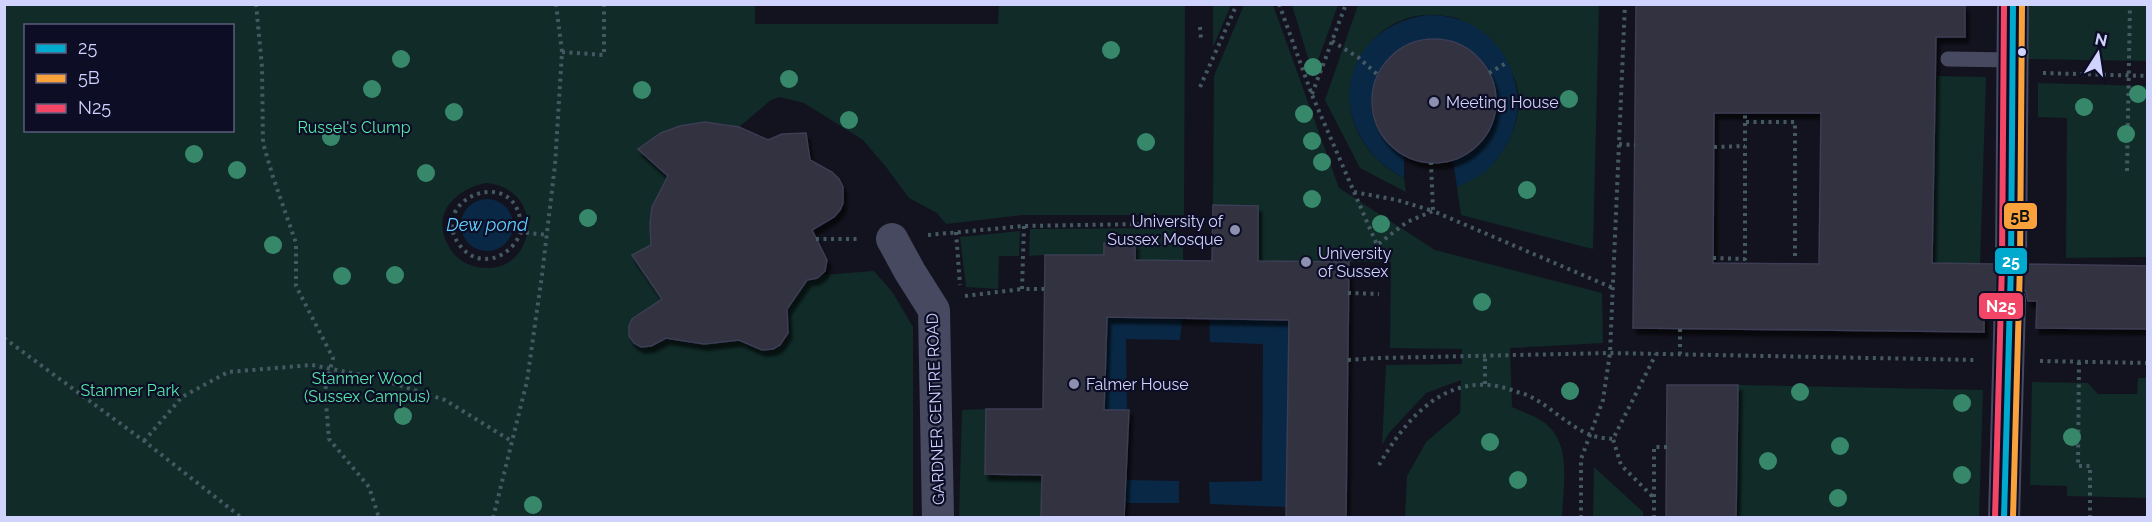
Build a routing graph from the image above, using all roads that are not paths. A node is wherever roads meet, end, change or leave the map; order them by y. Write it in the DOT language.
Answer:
graph roads {
  1 [pos="2013,4"];
  2 [pos="1948,59"];
  3 [pos="2026,66"];
  4 [pos="892,239"];
  5 [pos="2011,264"];
  6 [pos="2010,300"];
  7 [pos="938,518"];
  8 [pos="2004,518"];
  1 -- 3 [label="street"];
  2 -- 3 [label="lane"];
  3 -- 5 [label="street"];
  4 -- 7 [label="street, GARDNER CENTRE ROAD"];
  6 -- 8 [label="street"];
}
